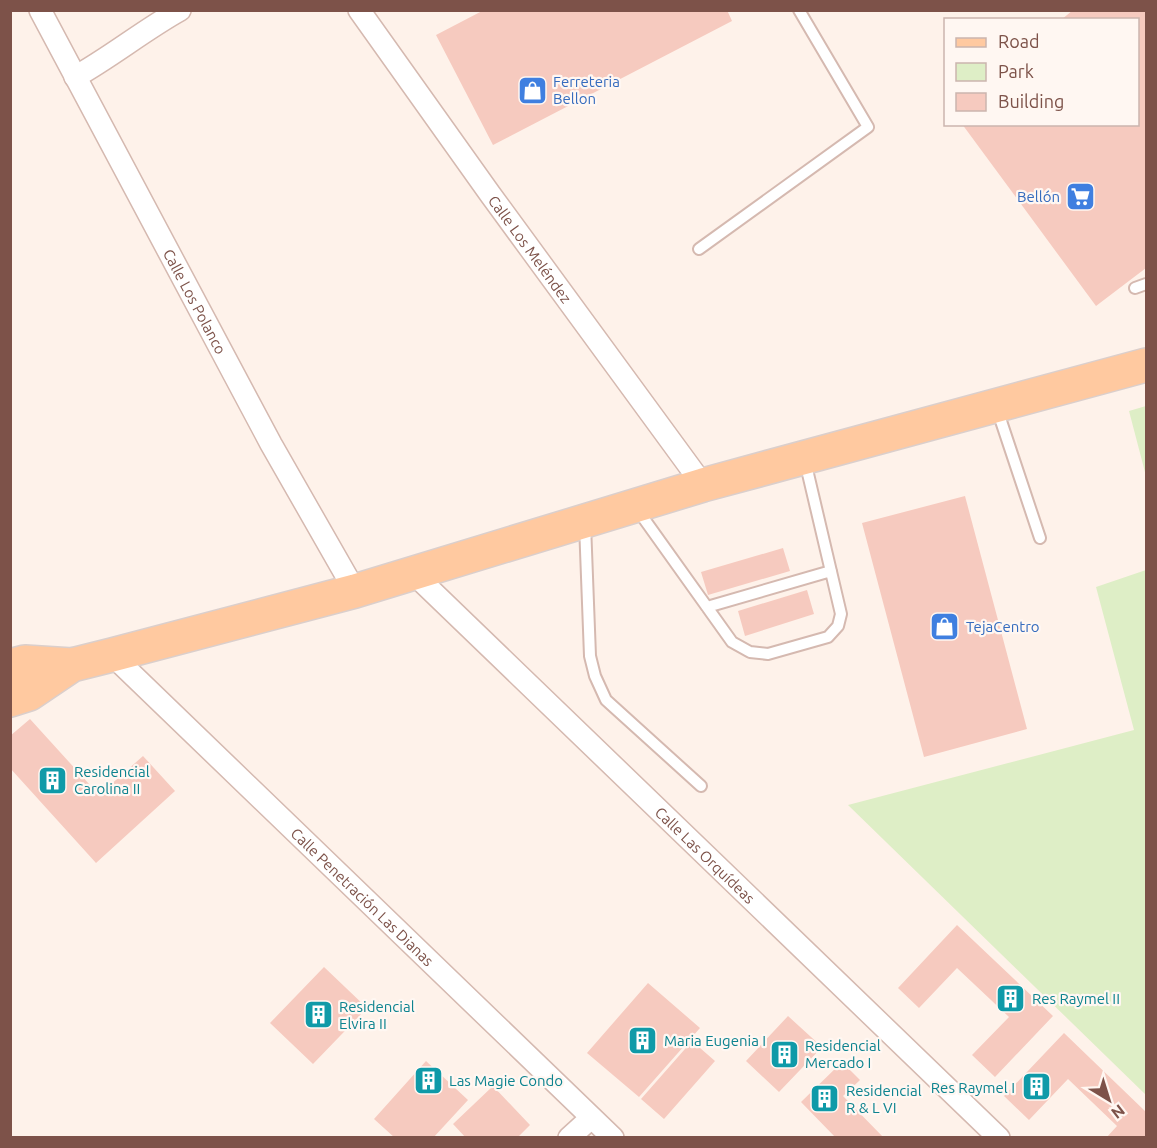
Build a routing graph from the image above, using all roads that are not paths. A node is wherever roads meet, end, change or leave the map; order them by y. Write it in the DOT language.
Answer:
graph roads {
  1 [pos="40,10"];
  2 [pos="180,10"];
  3 [pos="359,10"];
  4 [pos="799,10"];
  5 [pos="75,77"];
  6 [pos="699,249"];
  7 [pos="1146,365"];
  8 [pos="996,406"];
  9 [pos="805,458"];
  10 [pos="703,485"];
  11 [pos="634,506"];
  12 [pos="585,521"];
  13 [pos="1041,538"];
  14 [pos="831,570"];
  15 [pos="413,573"];
  16 [pos="355,591"];
  17 [pos="708,608"];
  18 [pos="112,655"];
  19 [pos="72,665"];
  20 [pos="10,666"];
  21 [pos="10,699"];
  22 [pos="701,786"];
  23 [pos="591,1118"];
  24 [pos="569,1137"];
  25 [pos="613,1137"];
  26 [pos="999,1137"];
  1 -- 5 [label="street, Calle Los Polanco"];
  2 -- 5 [label="street"];
  3 -- 10 [label="street, Calle Los Meléndez"];
  4 -- 6 [label="lane"];
  5 -- 16 [label="street, Calle Los Polanco"];
  7 -- 8 [label="main road"];
  8 -- 9 [label="main road"];
  8 -- 13 [label="lane"];
  9 -- 10 [label="main road"];
  9 -- 14 [label="lane"];
  10 -- 11 [label="main road"];
  11 -- 12 [label="main road"];
  11 -- 17 [label="lane"];
  12 -- 15 [label="main road"];
  12 -- 22 [label="lane"];
  14 -- 17 [label="lane"];
  14 -- 17 [label="lane"];
  15 -- 16 [label="main road"];
  15 -- 26 [label="street, Calle Las Orquídeas"];
  16 -- 18 [label="main road"];
  18 -- 19 [label="main road"];
  18 -- 23 [label="street, Calle Penetración Las Dianas"];
  19 -- 20 [label="main road"];
  19 -- 21 [label="main road"];
  23 -- 24 [label="street"];
  23 -- 25 [label="street, Calle Penetración Las Dianas"];
}
